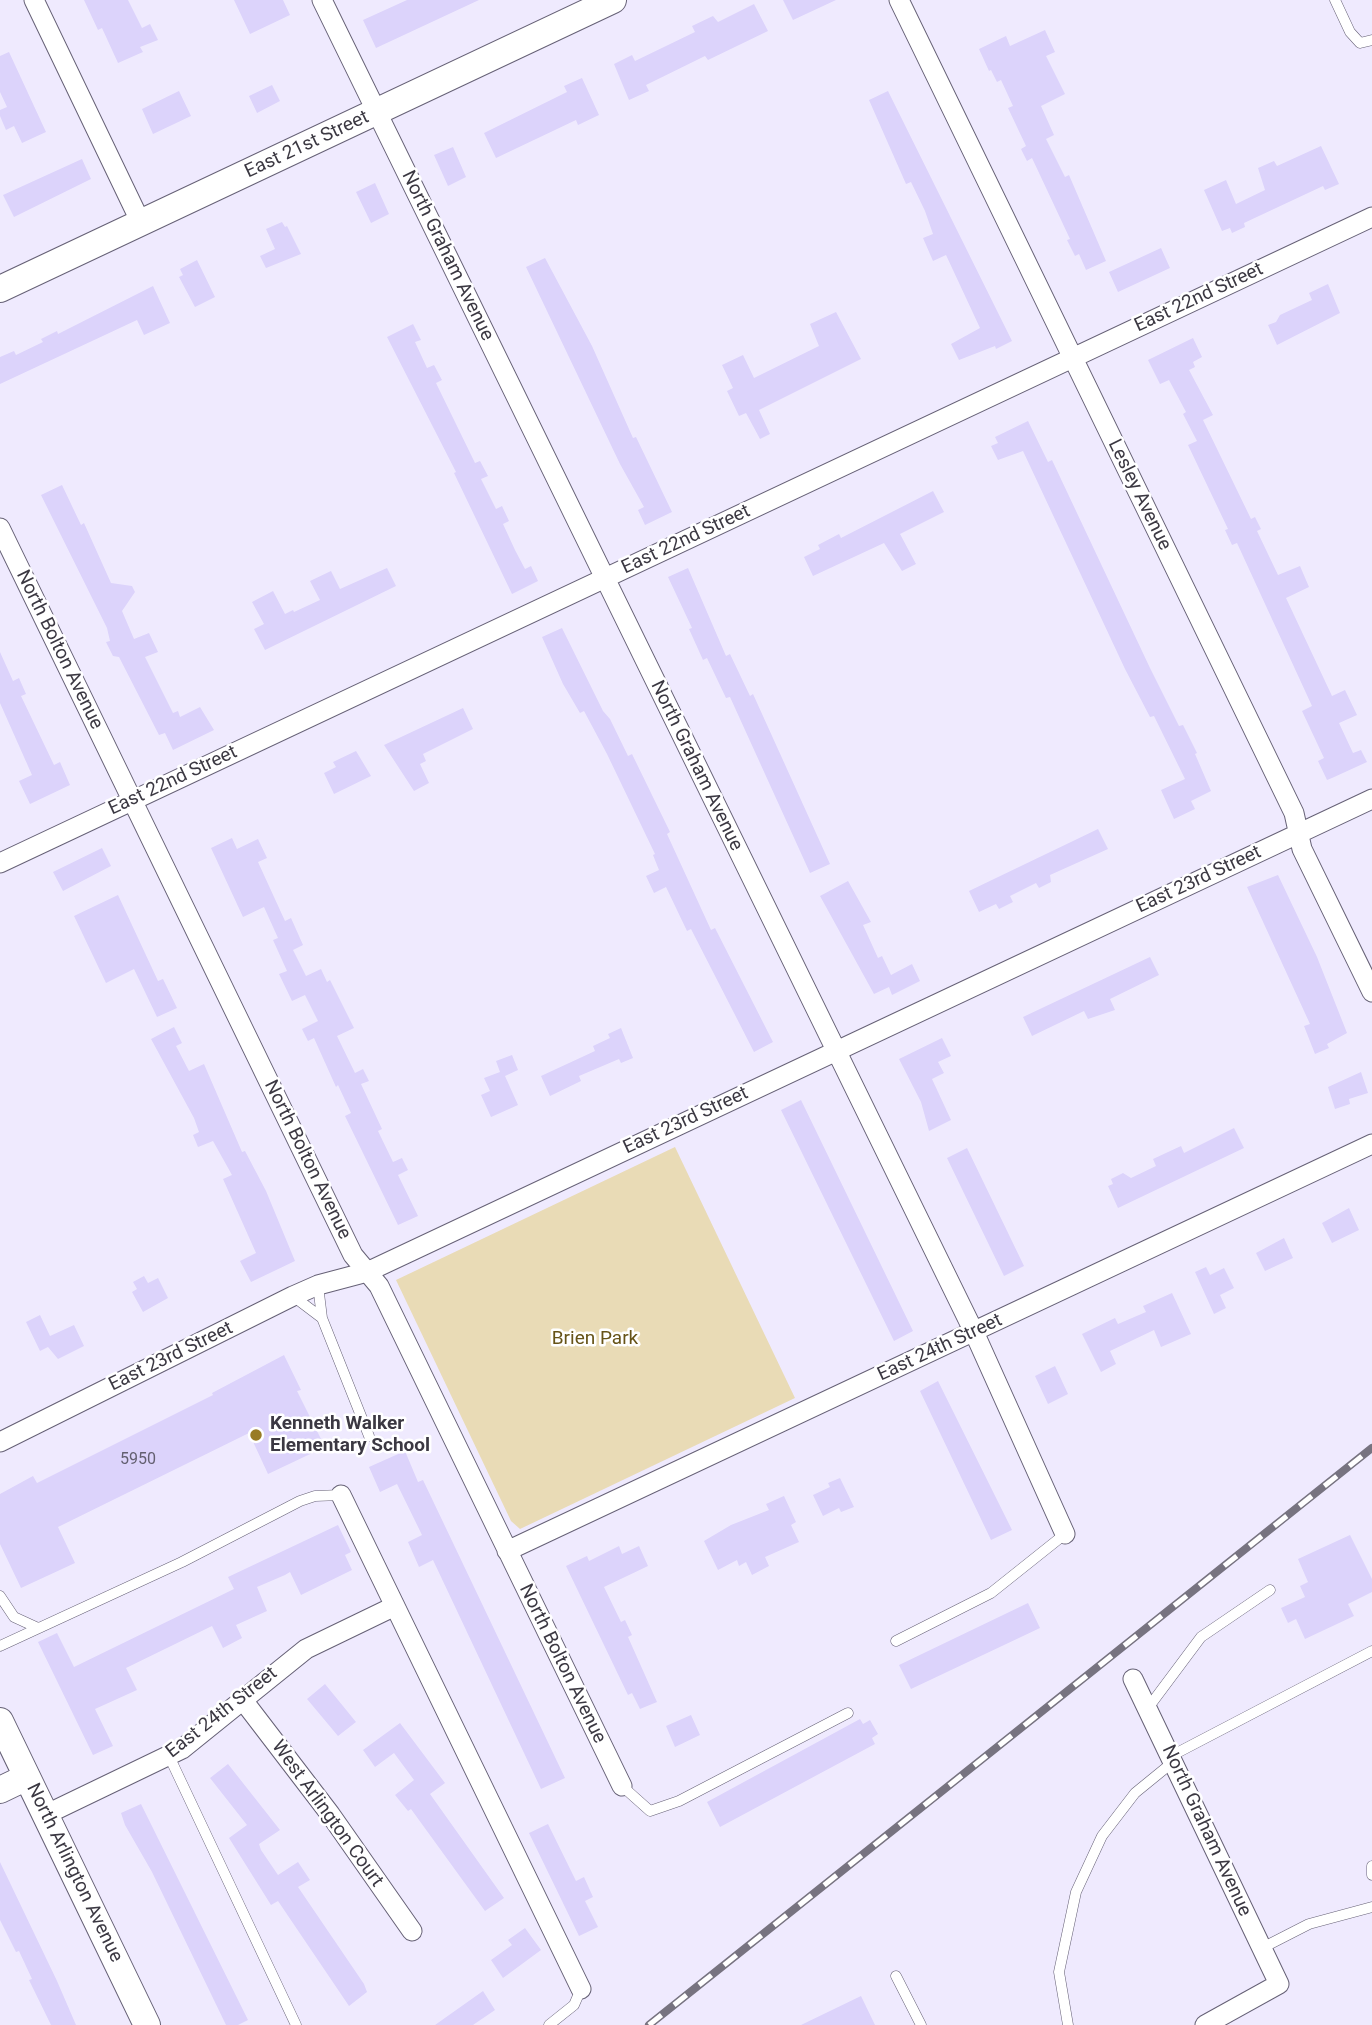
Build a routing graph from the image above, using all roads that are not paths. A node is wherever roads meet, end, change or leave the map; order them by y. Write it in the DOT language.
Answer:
graph roads {
  1 [pos="34,0"];
  2 [pos="322,0"];
  3 [pos="611,0"];
  4 [pos="899,0"];
  5 [pos="1335,0"];
  6 [pos="1372,40"];
  7 [pos="376,113"];
  8 [pos="1372,217"];
  9 [pos="141,223"];
  10 [pos="0,289"];
  11 [pos="1072,357"];
  12 [pos="0,528"];
  13 [pos="605,578"];
  14 [pos="1372,799"];
  15 [pos="132,800"];
  16 [pos="1299,833"];
  17 [pos="0,863"];
  18 [pos="1372,992"];
  19 [pos="836,1050"];
  20 [pos="1372,1144"];
  21 [pos="367,1272"];
  22 [pos="318,1285"];
  23 [pos="293,1296"];
  24 [pos="322,1318"];
  25 [pos="974,1332"];
  26 [pos="369,1436"];
  27 [pos="0,1442"];
  28 [pos="341,1495"];
  29 [pos="1065,1534"];
  30 [pos="507,1550"];
  31 [pos="1270,1590"];
  32 [pos="0,1596"];
  33 [pos="395,1606"];
  34 [pos="38,1628"];
  35 [pos="895,1641"];
  36 [pos="0,1646"];
  37 [pos="1372,1651"];
  38 [pos="1133,1679"];
  39 [pos="242,1699"];
  40 [pos="1148,1709"];
  41 [pos="848,1713"];
  42 [pos="0,1721"];
  43 [pos="169,1756"];
  44 [pos="1172,1759"];
  45 [pos="27,1777"];
  46 [pos="622,1786"];
  47 [pos="0,1790"];
  48 [pos="46,1815"];
  49 [pos="1372,1866"];
  50 [pos="1372,1875"];
  51 [pos="1372,1907"];
  52 [pos="412,1931"];
  53 [pos="1262,1948"];
  54 [pos="896,1976"];
  55 [pos="581,1989"];
  56 [pos="147,2025"];
  57 [pos="296,2025"];
  58 [pos="549,2025"];
  59 [pos="921,2025"];
  60 [pos="1068,2025"];
  61 [pos="1205,2025"];
  1 -- 9 [label="street"];
  2 -- 7 [label="street, North Graham Avenue"];
  3 -- 7 [label="main road, East 21st Street"];
  4 -- 11 [label="street, Lesley Avenue"];
  5 -- 6 [label="lane"];
  7 -- 9 [label="main road, East 21st Street"];
  7 -- 13 [label="street, North Graham Avenue"];
  8 -- 11 [label="street, East 22nd Street"];
  9 -- 10 [label="main road, East 21st Street"];
  11 -- 13 [label="street, East 22nd Street"];
  11 -- 16 [label="street, Lesley Avenue"];
  12 -- 15 [label="street, North Bolton Avenue"];
  13 -- 15 [label="street, East 22nd Street"];
  13 -- 19 [label="street, North Graham Avenue"];
  14 -- 16 [label="street, East 23rd Street"];
  15 -- 17 [label="street, East 22nd Street"];
  15 -- 21 [label="street, North Bolton Avenue"];
  16 -- 18 [label="street, Lesley Avenue"];
  16 -- 19 [label="street, East 23rd Street"];
  19 -- 21 [label="street, East 23rd Street"];
  19 -- 25 [label="street, North Graham Avenue"];
  20 -- 25 [label="street, East 24th Street"];
  21 -- 22 [label="street, East 23rd Street"];
  21 -- 30 [label="street, North Bolton Avenue"];
  22 -- 23 [label="street, East 23rd Street"];
  22 -- 24 [label="lane"];
  23 -- 24 [label="lane"];
  23 -- 27 [label="street, East 23rd Street"];
  24 -- 26 [label="lane"];
  25 -- 29 [label="street, North Graham Avenue"];
  25 -- 30 [label="street, East 24th Street"];
  28 -- 33 [label="street"];
  28 -- 34 [label="lane"];
  29 -- 35 [label="lane"];
  30 -- 46 [label="street, North Bolton Avenue"];
  31 -- 40 [label="lane"];
  32 -- 34 [label="lane"];
  33 -- 39 [label="street, East 24th Street"];
  33 -- 55 [label="street"];
  34 -- 36 [label="lane"];
  37 -- 44 [label="lane"];
  38 -- 40 [label="street, North Graham Avenue"];
  39 -- 43 [label="street, East 24th Street"];
  39 -- 52 [label="street, West Arlington Court"];
  40 -- 44 [label="street, North Graham Avenue"];
  41 -- 46 [label="lane"];
  42 -- 45 [label="main road, North Arlington Avenue"];
  43 -- 48 [label="street, East 24th Street"];
  43 -- 57 [label="lane"];
  44 -- 53 [label="street, North Graham Avenue"];
  44 -- 60 [label="lane"];
  45 -- 47 [label="main road"];
  45 -- 48 [label="main road, North Arlington Avenue"];
  48 -- 56 [label="main road, North Arlington Avenue"];
  49 -- 50 [label="lane"];
  51 -- 53 [label="lane"];
  53 -- 61 [label="street, North Graham Avenue"];
  54 -- 59 [label="lane"];
  55 -- 58 [label="lane"];
}
